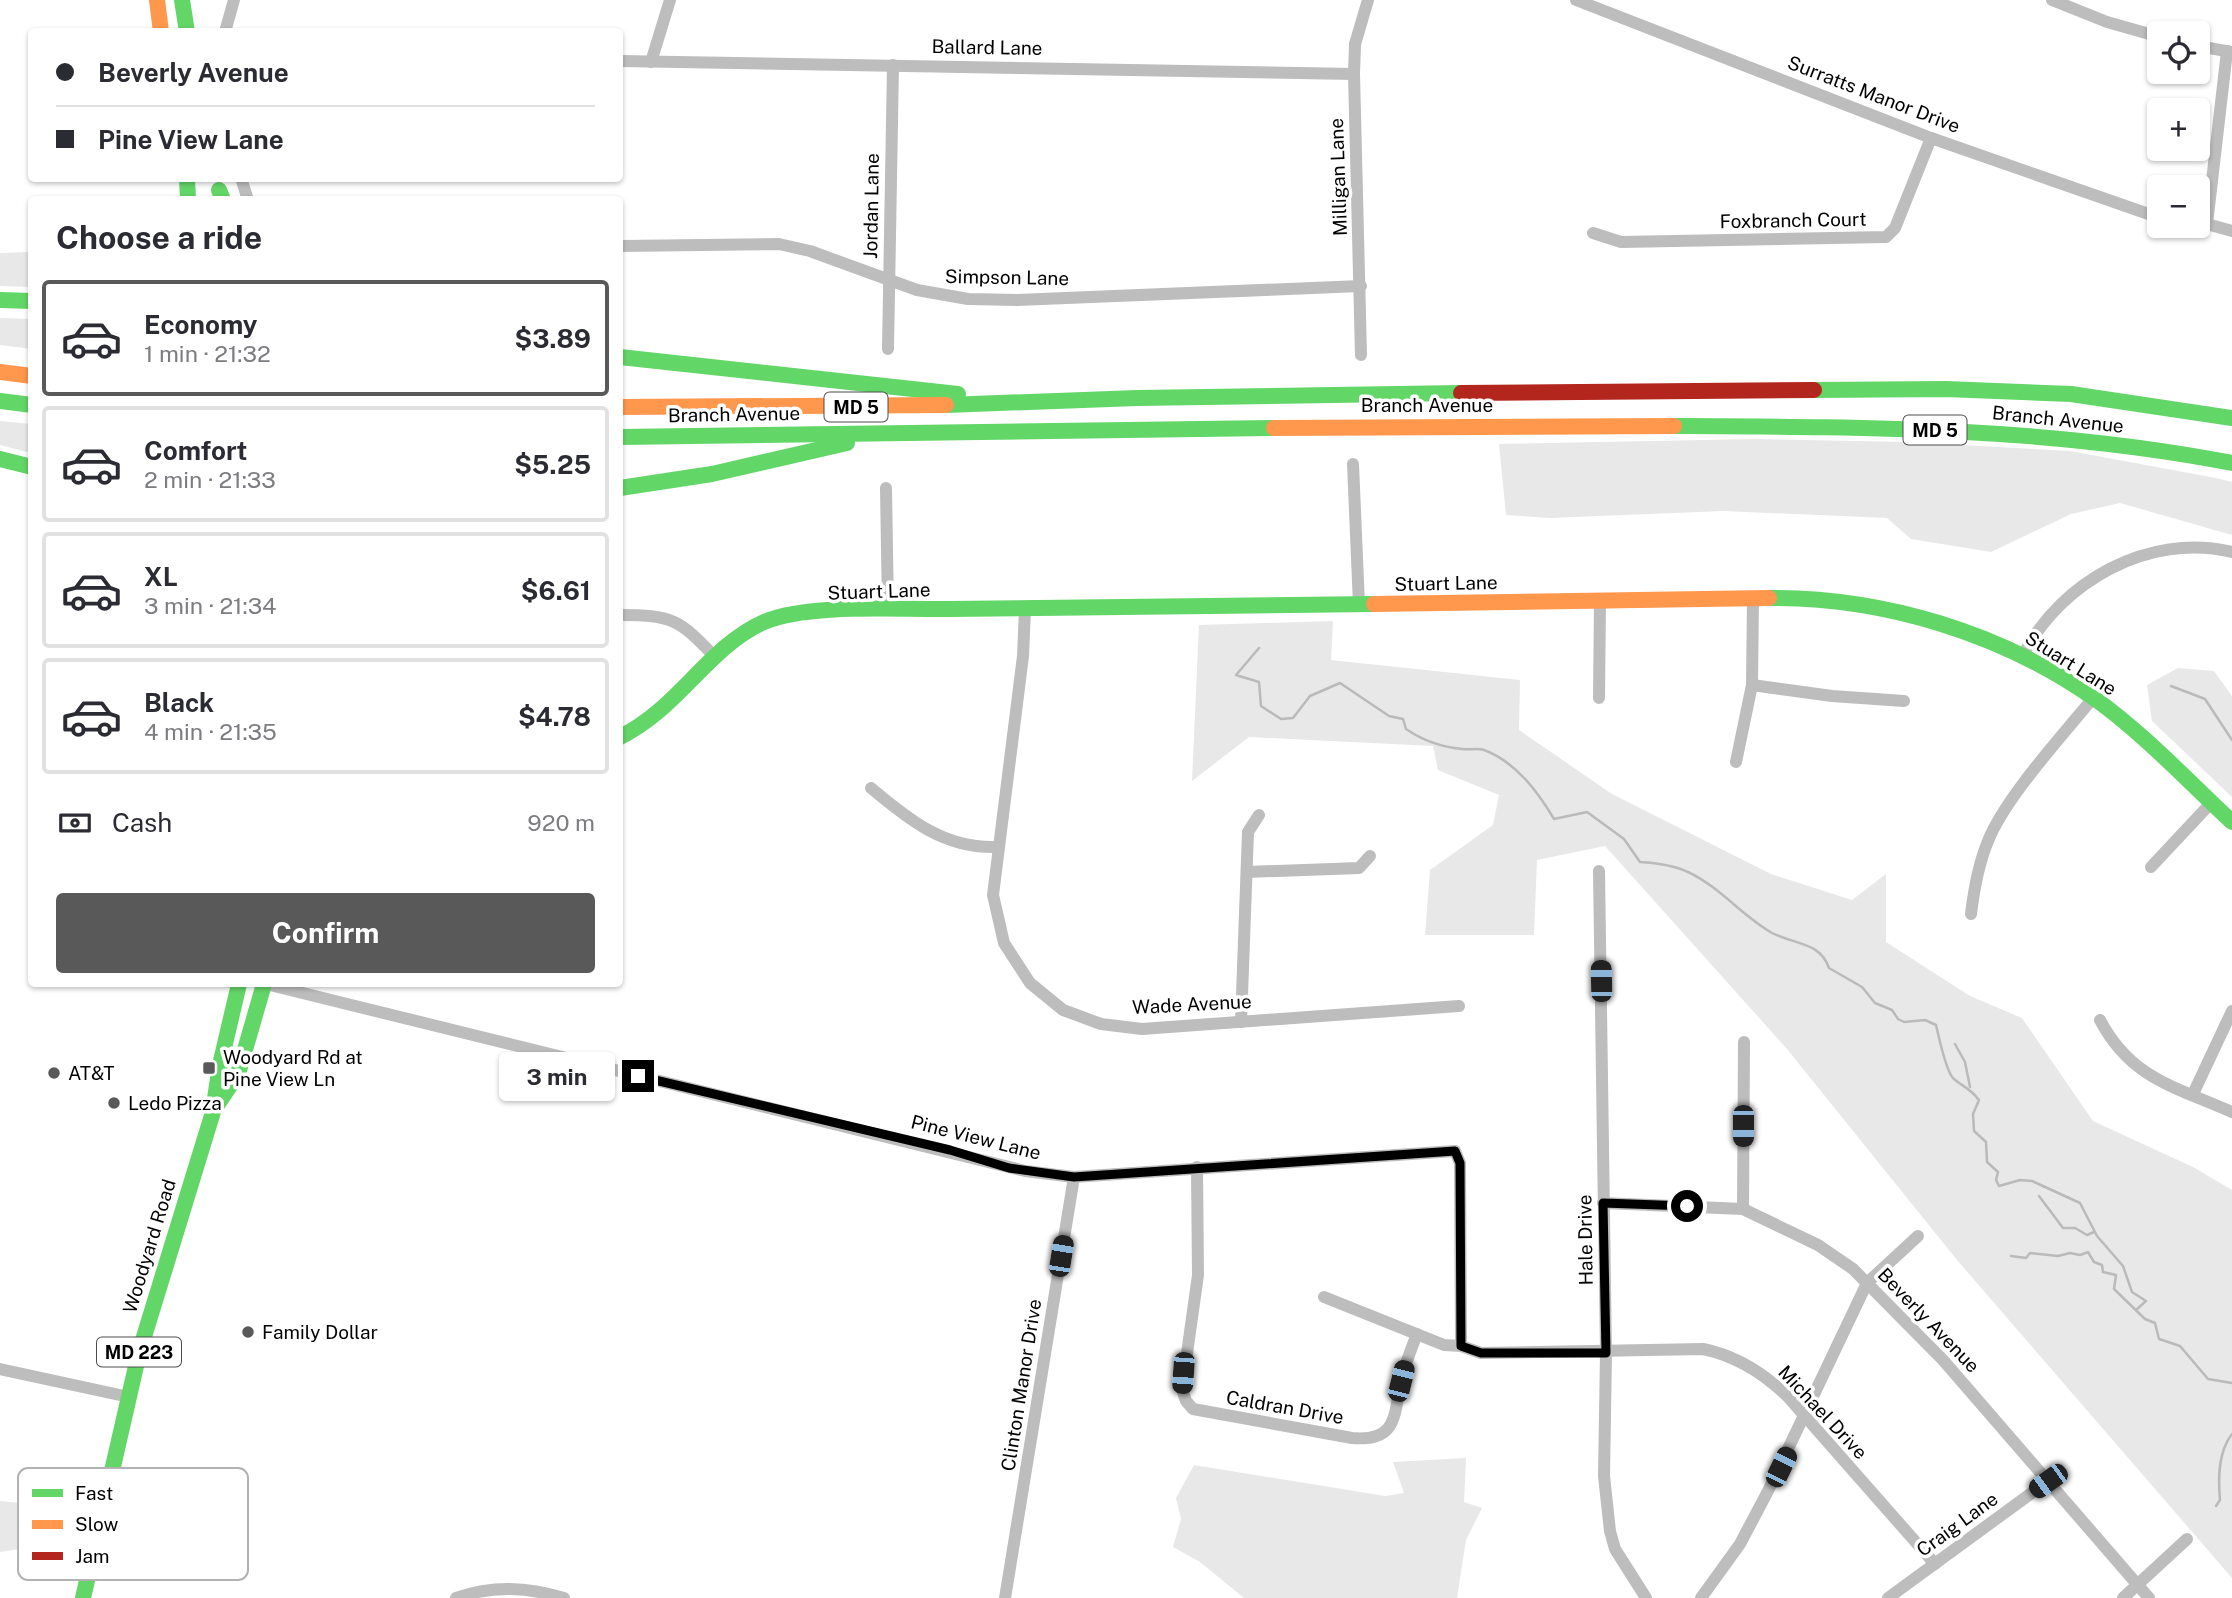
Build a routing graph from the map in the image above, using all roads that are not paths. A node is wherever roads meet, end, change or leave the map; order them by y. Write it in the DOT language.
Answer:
graph roads {
  1 [pos="157,0"];
  2 [pos="182,0"];
  3 [pos="234,0"];
  4 [pos="670,0"];
  5 [pos="1368,0"];
  6 [pos="1576,0"];
  7 [pos="2052,0"];
  8 [pos="160,28"];
  9 [pos="186,28"];
  10 [pos="226,28"];
  11 [pos="2147,33"];
  12 [pos="2210,48"];
  13 [pos="2229,52"];
  14 [pos="623,61"];
  15 [pos="651,62"];
  16 [pos="893,65"];
  17 [pos="1354,74"];
  18 [pos="1931,138"];
  19 [pos="2209,175"];
  20 [pos="2147,213"];
  21 [pos="2210,227"];
  22 [pos="2232,231"];
  23 [pos="1593,233"];
  24 [pos="623,246"];
  25 [pos="889,280"];
  26 [pos="1361,286"];
  27 [pos="0,300"];
  28 [pos="28,301"];
  29 [pos="888,349"];
  30 [pos="1361,355"];
  31 [pos="623,357"];
  32 [pos="0,372"];
  33 [pos="28,376"];
  34 [pos="1093,400"];
  35 [pos="0,401"];
  36 [pos="28,404"];
  37 [pos="623,407"];
  38 [pos="2232,418"];
  39 [pos="947,433"];
  40 [pos="623,438"];
  41 [pos="0,459"];
  42 [pos="2232,463"];
  43 [pos="1353,464"];
  44 [pos="28,466"];
  45 [pos="623,488"];
  46 [pos="886,488"];
  47 [pos="2232,552"];
  48 [pos="1753,599"];
  49 [pos="1600,601"];
  50 [pos="1359,606"];
  51 [pos="1025,609"];
  52 [pos="888,610"];
  53 [pos="623,615"];
  54 [pos="2023,654"];
  55 [pos="715,657"];
  56 [pos="1752,685"];
  57 [pos="1599,698"];
  58 [pos="2092,698"];
  59 [pos="1903,701"];
  60 [pos="623,736"];
  61 [pos="1736,762"];
  62 [pos="871,788"];
  63 [pos="2211,803"];
  64 [pos="1259,815"];
  65 [pos="2232,822"];
  66 [pos="998,847"];
  67 [pos="1370,856"];
  68 [pos="2151,867"];
  69 [pos="1599,871"];
  70 [pos="1247,872"];
  71 [pos="1971,914"];
  72 [pos="239,987"];
  73 [pos="264,987"];
  74 [pos="277,987"];
  75 [pos="1459,1006"];
  76 [pos="2232,1011"];
  77 [pos="2099,1020"];
  78 [pos="1241,1022"];
  79 [pos="1744,1042"];
  80 [pos="2193,1094"];
  81 [pos="213,1112"];
  82 [pos="2232,1112"];
  83 [pos="1197,1167"];
  84 [pos="1074,1177"];
  85 [pos="1603,1203"];
  86 [pos="1742,1209"];
  87 [pos="1918,1236"];
  88 [pos="1867,1283"];
  89 [pos="1324,1297"];
  90 [pos="1417,1334"];
  91 [pos="1461,1346"];
  92 [pos="1606,1353"];
  93 [pos="0,1369"];
  94 [pos="129,1397"];
  95 [pos="1805,1418"];
  96 [pos="114,1468"];
  97 [pos="2048,1481"];
  98 [pos="2187,1539"];
  99 [pos="1935,1564"];
  100 [pos="88,1580"];
  101 [pos="2139,1587"];
  102 [pos="83,1598"];
  103 [pos="456,1598"];
  104 [pos="564,1598"];
  105 [pos="1006,1598"];
  106 [pos="1646,1598"];
  107 [pos="1701,1598"];
  108 [pos="1888,1598"];
  109 [pos="2123,1598"];
  110 [pos="2149,1598"];
  1 -- 8 [label="main road"];
  2 -- 9 [label="main road"];
  3 -- 10 [label="street"];
  4 -- 15 [label="street"];
  5 -- 17 [label="street, Milligan Lane"];
  6 -- 18 [label="street, Surratts Manor Drive"];
  7 -- 11 [label="street"];
  12 -- 13 [label="street"];
  13 -- 19 [label="street"];
  14 -- 15 [label="street, Ballard Lane"];
  15 -- 16 [label="street, Ballard Lane"];
  16 -- 17 [label="street, Ballard Lane"];
  16 -- 25 [label="street, Jordan Lane"];
  17 -- 26 [label="street, Milligan Lane"];
  18 -- 20 [label="street, Surratts Manor Drive"];
  18 -- 23 [label="street, Foxbranch Court"];
  21 -- 22 [label="street"];
  24 -- 25 [label="street, Simpson Lane"];
  25 -- 26 [label="street, Simpson Lane"];
  25 -- 29 [label="street, Jordan Lane"];
  26 -- 30 [label="street, Milligan Lane"];
  27 -- 28 [label="main road"];
  31 -- 34 [label="main road"];
  32 -- 33 [label="main road"];
  34 -- 37 [label="main road, Branch Avenue / MD 5"];
  34 -- 38 [label="main road, Branch Avenue / MD 5"];
  35 -- 36 [label="main road"];
  39 -- 40 [label="main road, Branch Avenue / MD 5"];
  39 -- 42 [label="main road, Branch Avenue / MD 5"];
  39 -- 45 [label="main road"];
  41 -- 44 [label="main road"];
  43 -- 50 [label="street"];
  46 -- 52 [label="street"];
  47 -- 54 [label="street"];
  48 -- 49 [label="main road, Stuart Lane"];
  48 -- 54 [label="main road, Stuart Lane"];
  48 -- 56 [label="street"];
  49 -- 50 [label="main road, Stuart Lane"];
  49 -- 57 [label="street"];
  50 -- 51 [label="main road, Stuart Lane"];
  51 -- 52 [label="main road, Stuart Lane"];
  51 -- 66 [label="street, Wade Avenue"];
  52 -- 55 [label="main road, Stuart Lane"];
  53 -- 55 [label="street"];
  54 -- 58 [label="main road, Stuart Lane"];
  55 -- 60 [label="main road, Stuart Lane"];
  56 -- 59 [label="street"];
  56 -- 61 [label="street"];
  58 -- 63 [label="main road, Stuart Lane"];
  58 -- 71 [label="street"];
  62 -- 66 [label="street"];
  63 -- 65 [label="main road, Stuart Lane"];
  63 -- 68 [label="street"];
  64 -- 70 [label="street"];
  66 -- 78 [label="street, Wade Avenue"];
  67 -- 70 [label="street"];
  69 -- 85 [label="street, Hale Drive"];
  70 -- 78 [label="street"];
  72 -- 81 [label="main road, Woodyard Road / MD 223"];
  73 -- 81 [label="main road, Woodyard Road / MD 223"];
  74 -- 84 [label="street, Pine View Lane"];
  75 -- 78 [label="street, Wade Avenue"];
  76 -- 80 [label="street"];
  77 -- 80 [label="street"];
  79 -- 86 [label="street"];
  80 -- 82 [label="street"];
  81 -- 94 [label="main road, Woodyard Road / MD 223"];
  83 -- 84 [label="street, Pine View Lane"];
  83 -- 90 [label="street, Caldran Drive"];
  83 -- 91 [label="street, Pine View Lane"];
  84 -- 105 [label="street, Clinton Manor Drive"];
  85 -- 86 [label="street, Beverly Avenue"];
  85 -- 92 [label="street, Hale Drive"];
  86 -- 88 [label="street, Beverly Avenue"];
  87 -- 88 [label="street"];
  88 -- 95 [label="street"];
  88 -- 97 [label="street, Beverly Avenue"];
  89 -- 90 [label="street, Michael Drive"];
  90 -- 91 [label="street, Michael Drive"];
  91 -- 92 [label="street, Michael Drive"];
  92 -- 95 [label="street, Michael Drive"];
  92 -- 106 [label="street, Hale Drive"];
  93 -- 94 [label="street"];
  94 -- 96 [label="main road, Woodyard Road / MD 223"];
  95 -- 99 [label="street, Michael Drive"];
  95 -- 107 [label="street"];
  97 -- 99 [label="street, Craig Lane"];
  97 -- 101 [label="street, Beverly Avenue"];
  98 -- 101 [label="street"];
  99 -- 108 [label="street, Craig Lane"];
  100 -- 102 [label="main road, Woodyard Road / MD 223"];
  101 -- 109 [label="street"];
  101 -- 110 [label="street, Beverly Avenue"];
  103 -- 104 [label="street"];
}
